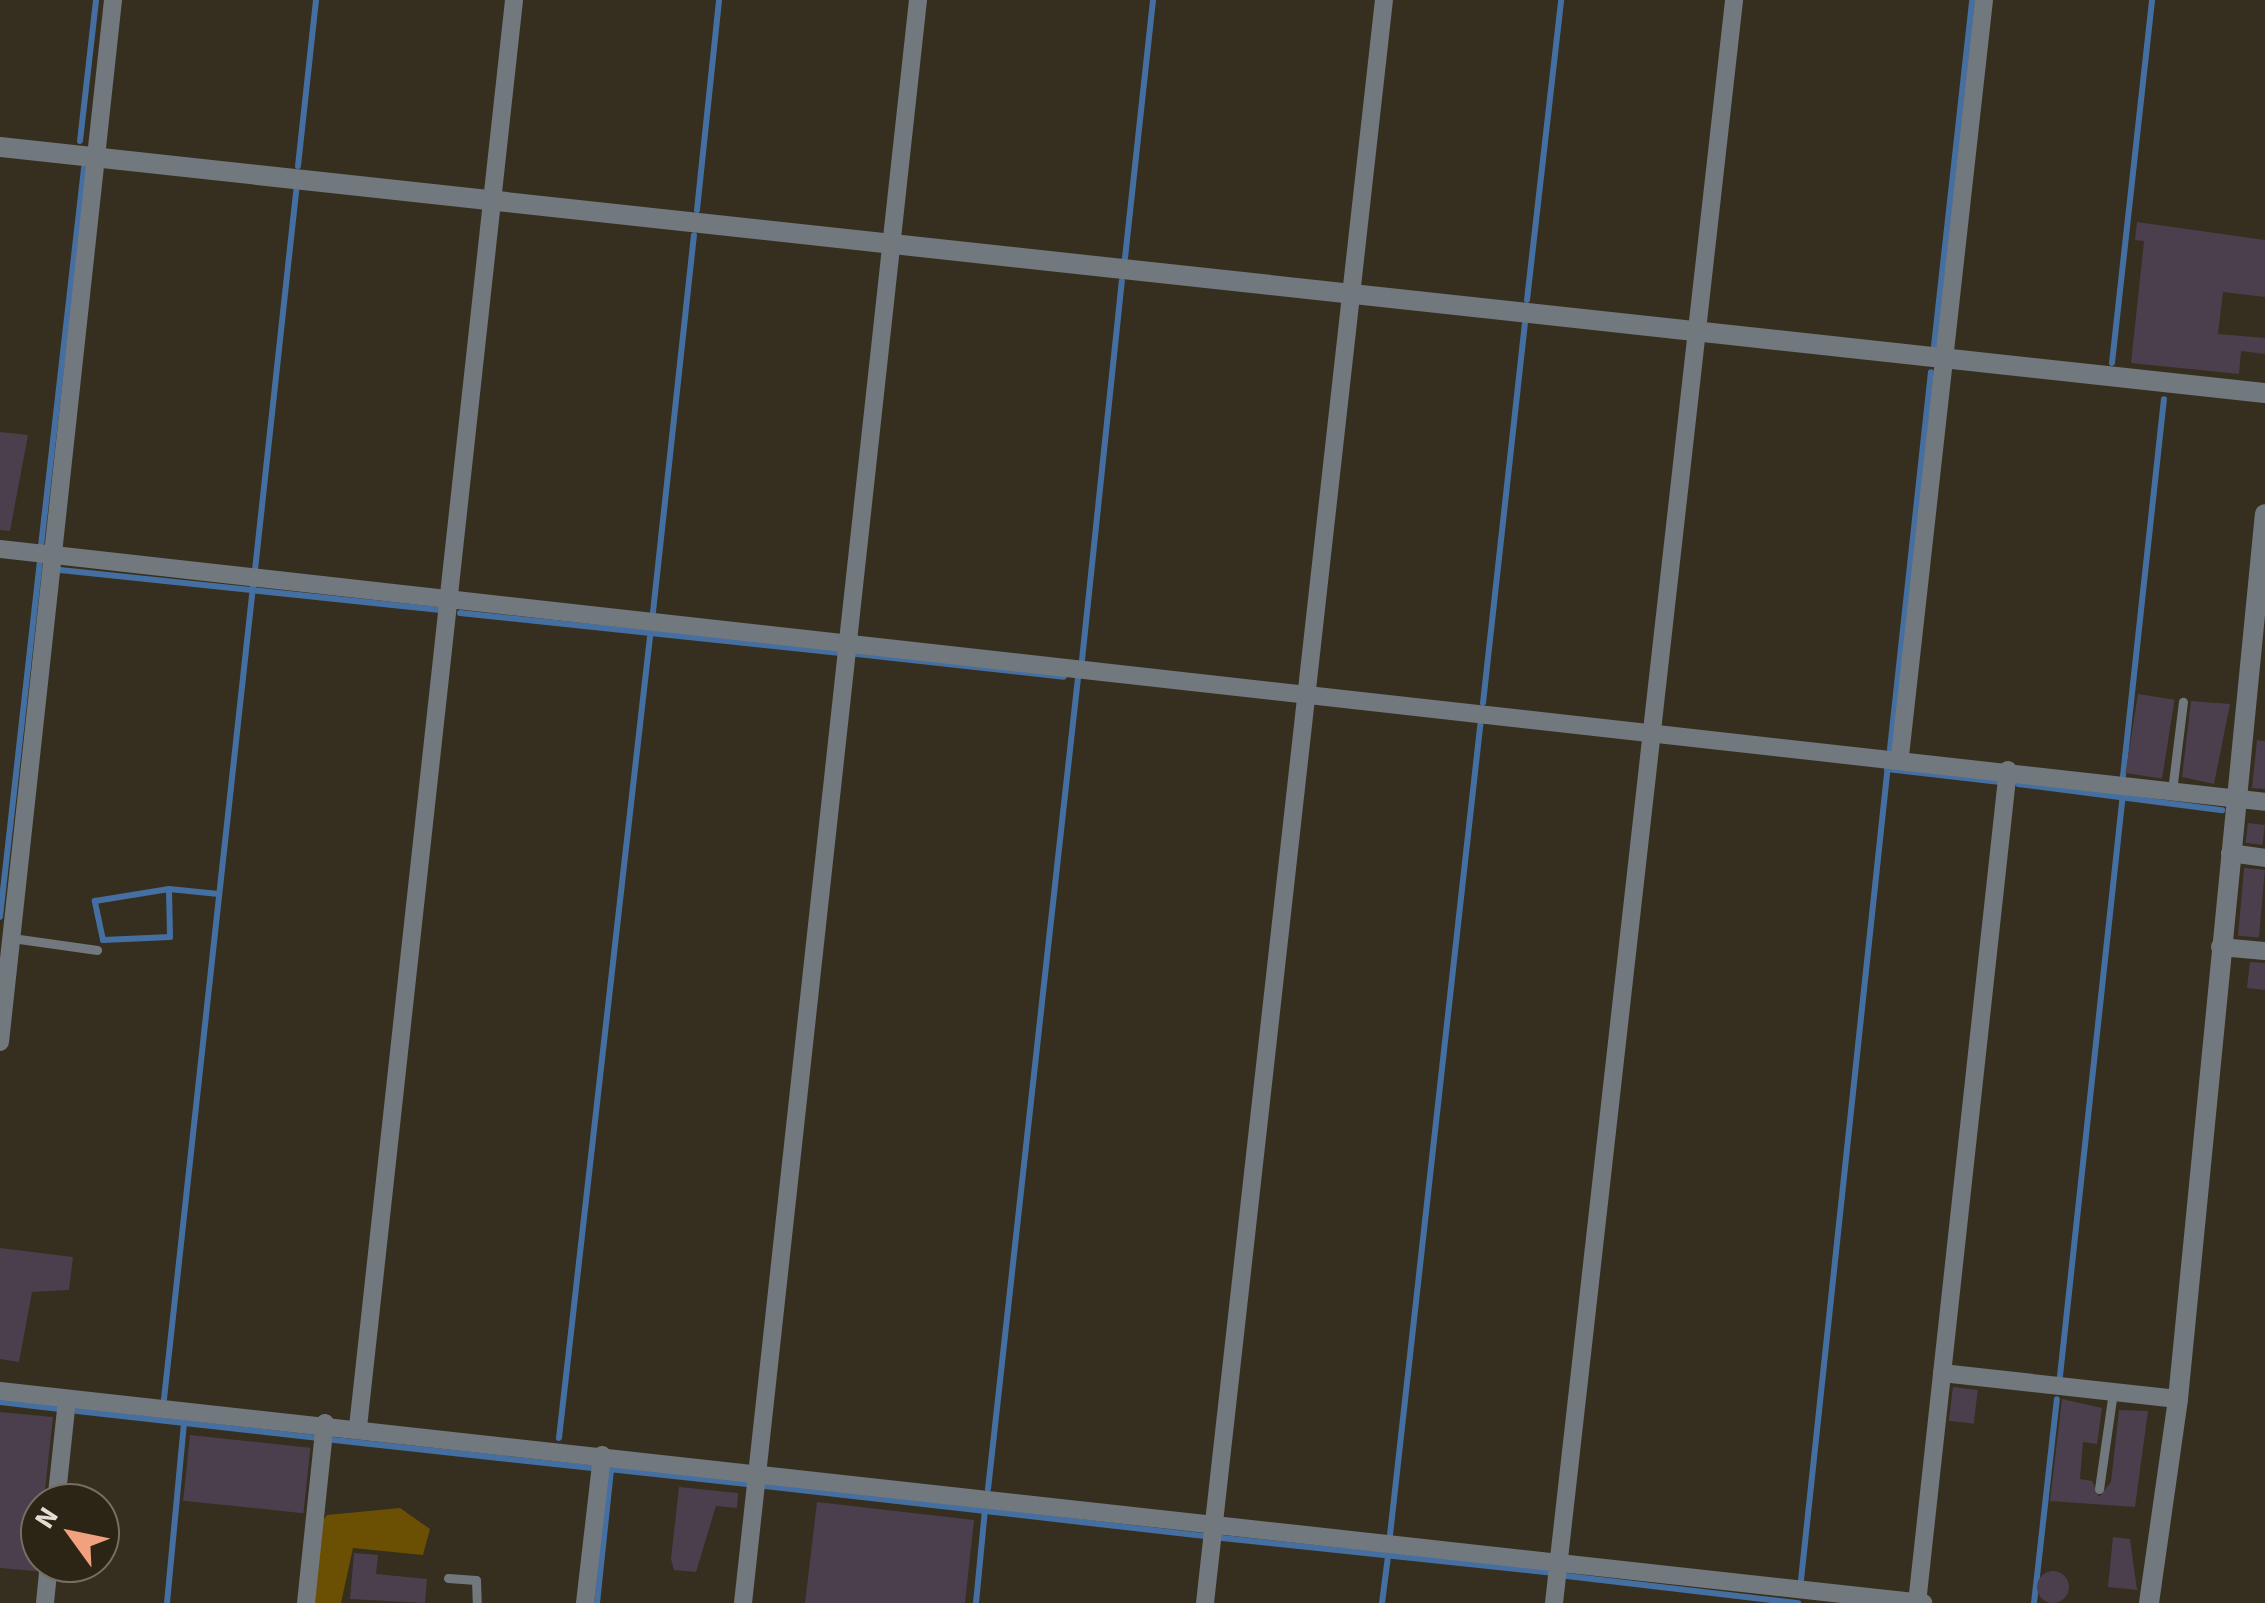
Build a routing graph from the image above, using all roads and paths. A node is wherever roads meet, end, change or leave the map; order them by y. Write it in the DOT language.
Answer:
graph roads {
  1 [pos="113,0"];
  2 [pos="514,0"];
  3 [pos="918,0"];
  4 [pos="1384,0"];
  5 [pos="1734,0"];
  6 [pos="1984,0"];
  7 [pos="0,147"];
  8 [pos="96,158"];
  9 [pos="492,199"];
  10 [pos="891,243"];
  11 [pos="1351,295"];
  12 [pos="1696,334"];
  13 [pos="1946,360"];
  14 [pos="2265,394"];
  15 [pos="2265,514"];
  16 [pos="0,549"];
  17 [pos="54,555"];
  18 [pos="450,599"];
  19 [pos="848,640"];
  20 [pos="1306,692"];
  21 [pos="2183,702"];
  22 [pos="1652,727"];
  23 [pos="1900,756"];
  24 [pos="2008,770"];
  25 [pos="2172,790"];
  26 [pos="2235,798"];
  27 [pos="2265,802"];
  28 [pos="2230,853"];
  29 [pos="2265,858"];
  30 [pos="12,938"];
  31 [pos="2220,947"];
  32 [pos="96,950"];
  33 [pos="2265,951"];
  34 [pos="0,1042"];
  35 [pos="1942,1372"];
  36 [pos="0,1390"];
  37 [pos="2113,1392"];
  38 [pos="67,1400"];
  39 [pos="2178,1400"];
  40 [pos="324,1423"];
  41 [pos="358,1427"];
  42 [pos="602,1455"];
  43 [pos="758,1473"];
  44 [pos="58,1483"];
  45 [pos="2100,1489"];
  46 [pos="1214,1523"];
  47 [pos="1557,1563"];
  48 [pos="448,1578"];
  49 [pos="306,1603"];
  50 [pos="477,1603"];
  51 [pos="585,1603"];
  52 [pos="743,1603"];
  53 [pos="1206,1603"];
  54 [pos="1554,1603"];
  55 [pos="1919,1603"];
  56 [pos="2149,1603"];
  1 -- 8 [label="street"];
  2 -- 9 [label="street"];
  3 -- 10 [label="street"];
  4 -- 11 [label="street"];
  5 -- 12 [label="street"];
  6 -- 13 [label="street"];
  7 -- 8 [label="street"];
  8 -- 9 [label="street"];
  8 -- 17 [label="street"];
  9 -- 10 [label="street"];
  9 -- 18 [label="street"];
  10 -- 11 [label="street"];
  10 -- 19 [label="street"];
  11 -- 12 [label="street"];
  11 -- 20 [label="street"];
  12 -- 13 [label="street"];
  12 -- 22 [label="street"];
  13 -- 14 [label="street"];
  13 -- 23 [label="street"];
  15 -- 26 [label="street"];
  16 -- 17 [label="street"];
  17 -- 18 [label="street"];
  17 -- 30 [label="street"];
  18 -- 19 [label="street"];
  18 -- 41 [label="street"];
  19 -- 20 [label="street"];
  19 -- 43 [label="street"];
  20 -- 22 [label="street"];
  20 -- 46 [label="street"];
  21 -- 25 [label="lane"];
  22 -- 23 [label="street"];
  22 -- 47 [label="street"];
  23 -- 24 [label="street"];
  24 -- 25 [label="street"];
  24 -- 35 [label="street"];
  25 -- 26 [label="street"];
  26 -- 27 [label="street"];
  26 -- 28 [label="street"];
  28 -- 29 [label="street"];
  28 -- 31 [label="street"];
  30 -- 32 [label="lane"];
  30 -- 34 [label="street"];
  31 -- 33 [label="street"];
  31 -- 39 [label="street"];
  35 -- 37 [label="street"];
  35 -- 55 [label="street"];
  36 -- 38 [label="street"];
  37 -- 39 [label="street"];
  37 -- 45 [label="lane"];
  38 -- 40 [label="street"];
  38 -- 44 [label="street"];
  39 -- 56 [label="street"];
  40 -- 41 [label="street"];
  40 -- 49 [label="street"];
  41 -- 42 [label="street"];
  42 -- 43 [label="street"];
  42 -- 51 [label="street"];
  43 -- 46 [label="street"];
  43 -- 52 [label="street"];
  46 -- 47 [label="street"];
  46 -- 53 [label="street"];
  47 -- 54 [label="street"];
  47 -- 55 [label="street"];
  48 -- 50 [label="lane"];
}
